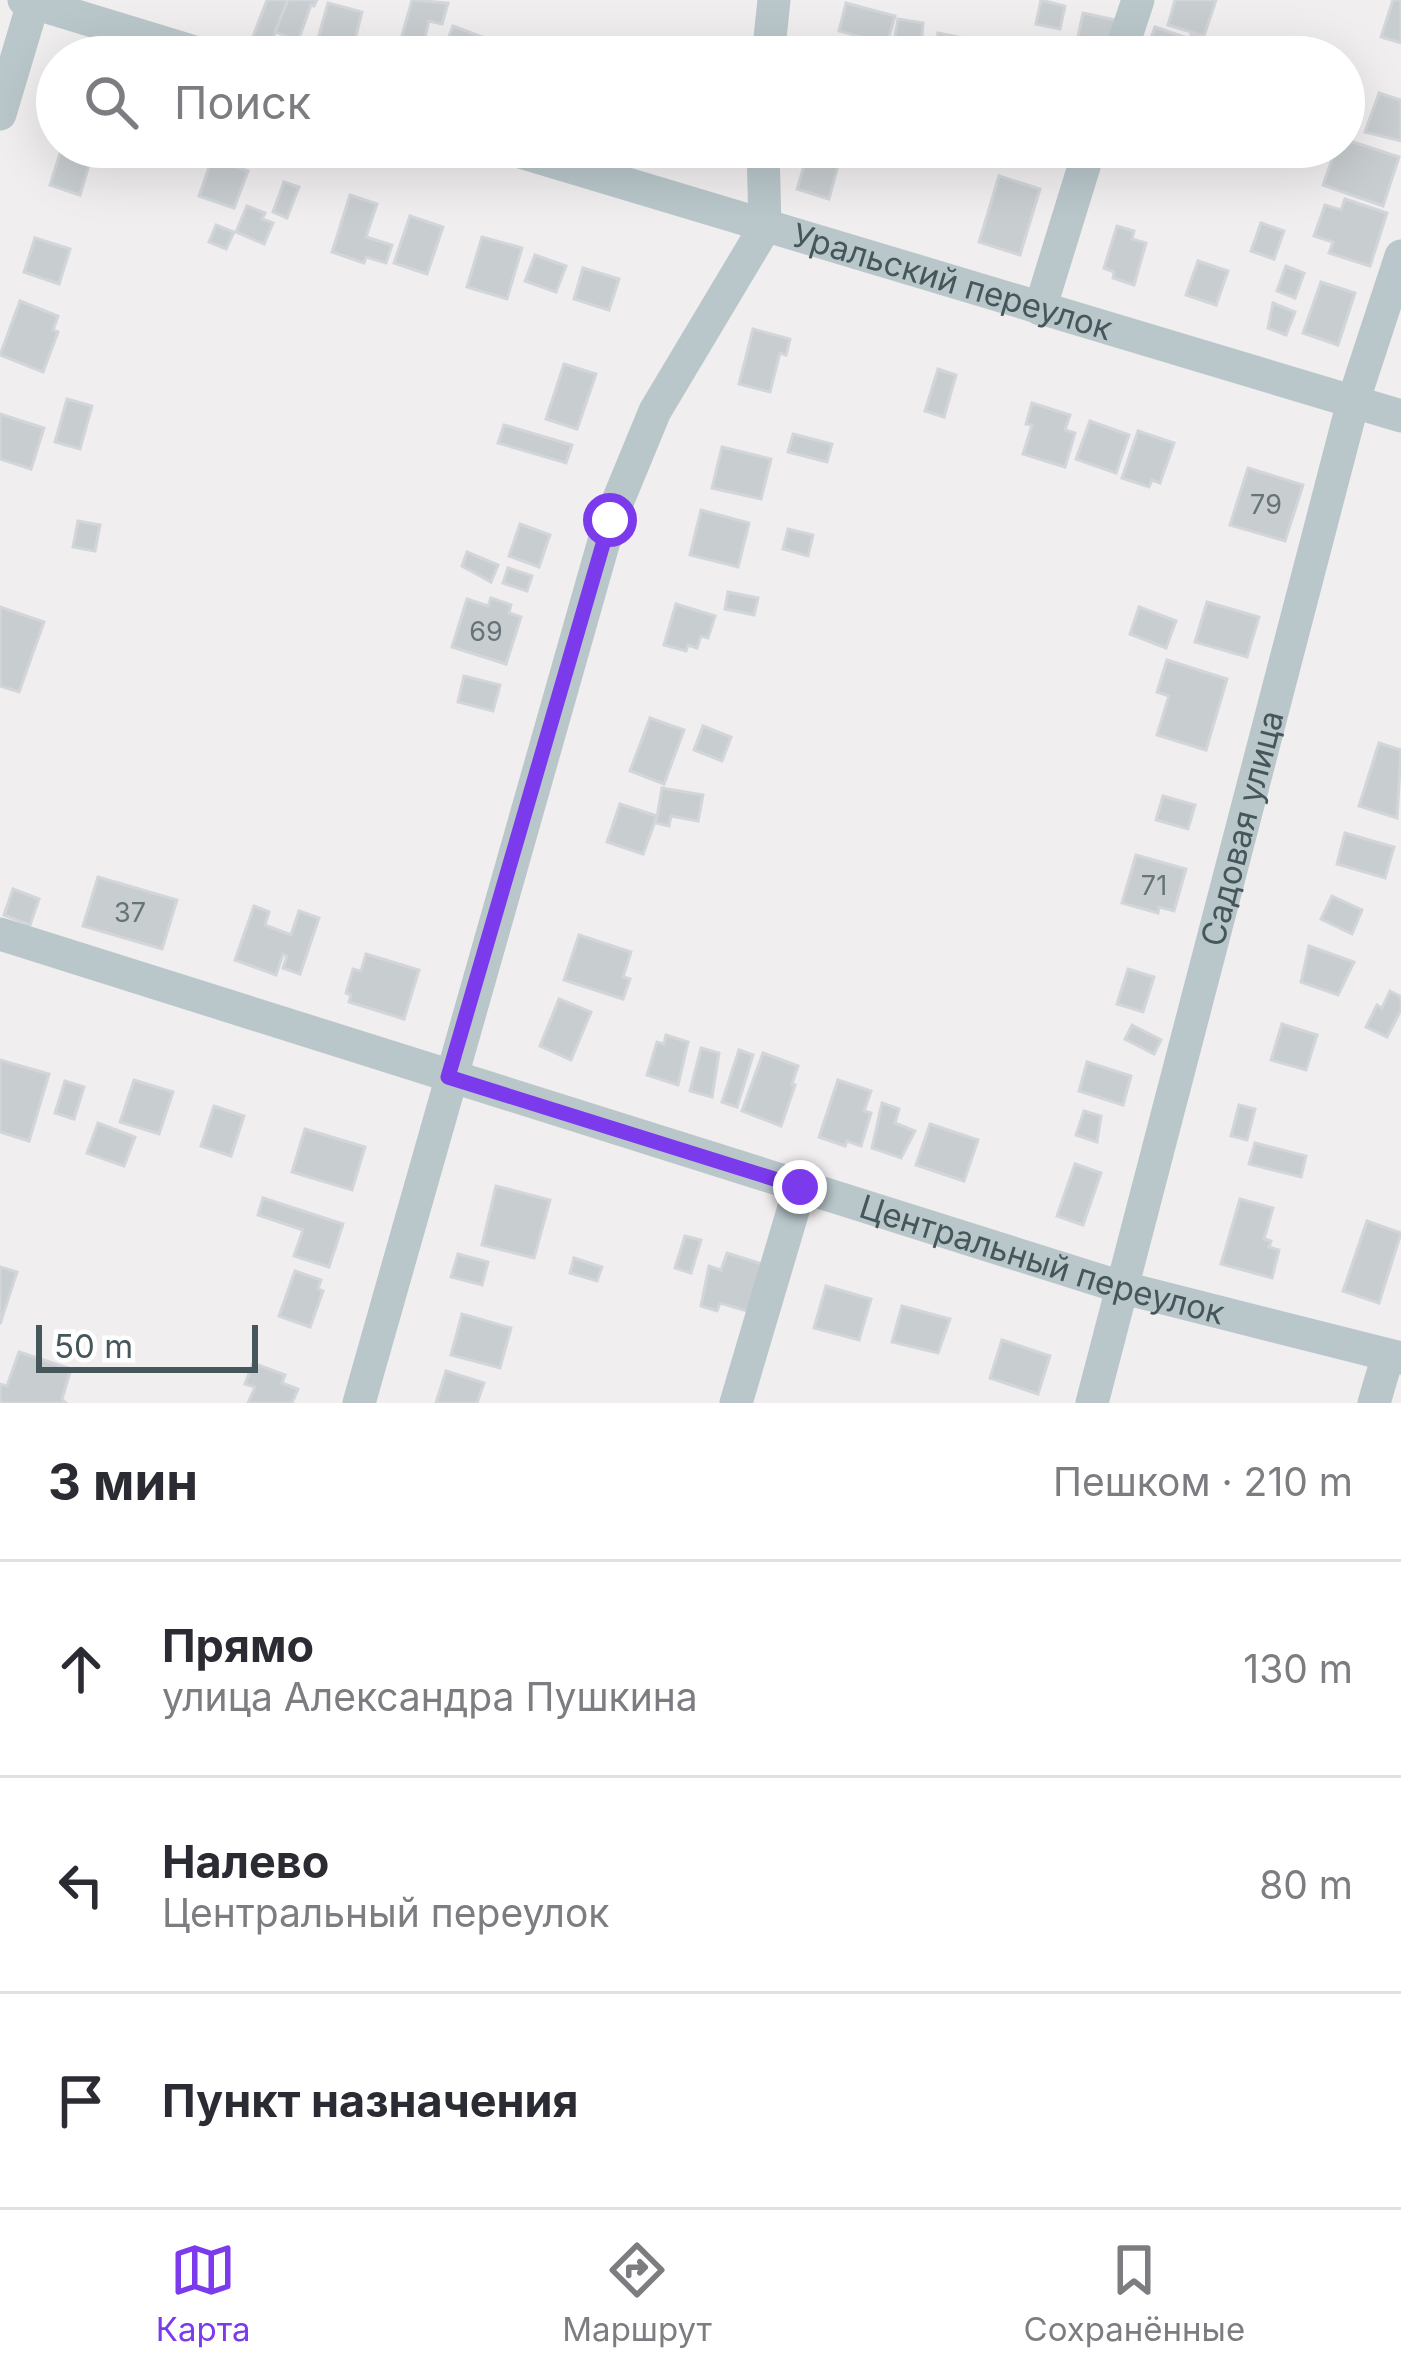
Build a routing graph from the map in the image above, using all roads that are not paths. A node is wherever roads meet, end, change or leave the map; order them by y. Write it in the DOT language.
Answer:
graph roads {
  1 [pos="774,0"];
  2 [pos="1138,0"];
  3 [pos="30,1"];
  4 [pos="143,36"];
  5 [pos="770,36"];
  6 [pos="1126,36"];
  7 [pos="0,114"];
  8 [pos="573,168"];
  9 [pos="764,168"];
  10 [pos="1084,168"];
  11 [pos="765,227"];
  12 [pos="1401,256"];
  13 [pos="1040,309"];
  14 [pos="1353,402"];
  15 [pos="1401,416"];
  16 [pos="0,934"];
  17 [pos="448,1077"];
  18 [pos="800,1187"];
  19 [pos="1124,1288"];
  20 [pos="1395,1356"];
  21 [pos="359,1403"];
  22 [pos="736,1403"];
  23 [pos="1092,1403"];
  24 [pos="1374,1403"];
  1 -- 5 [label="street"];
  2 -- 6 [label="street"];
  3 -- 4 [label="street"];
  3 -- 7 [label="street"];
  8 -- 11 [label="street, Уральский переулок"];
  9 -- 11 [label="street"];
  10 -- 13 [label="street"];
  11 -- 13 [label="street, Уральский переулок"];
  11 -- 17 [label="street"];
  12 -- 14 [label="street, Садовая улица"];
  13 -- 14 [label="street, Уральский переулок"];
  14 -- 15 [label="street, Уральский переулок"];
  14 -- 19 [label="street, Садовая улица"];
  16 -- 17 [label="street, Центральный переулок"];
  17 -- 18 [label="street, Центральный переулок"];
  17 -- 21 [label="street"];
  18 -- 19 [label="street, Центральный переулок"];
  18 -- 22 [label="street"];
  19 -- 20 [label="street, Центральный переулок"];
  19 -- 23 [label="street, Садовая улица"];
  20 -- 24 [label="street"];
}
